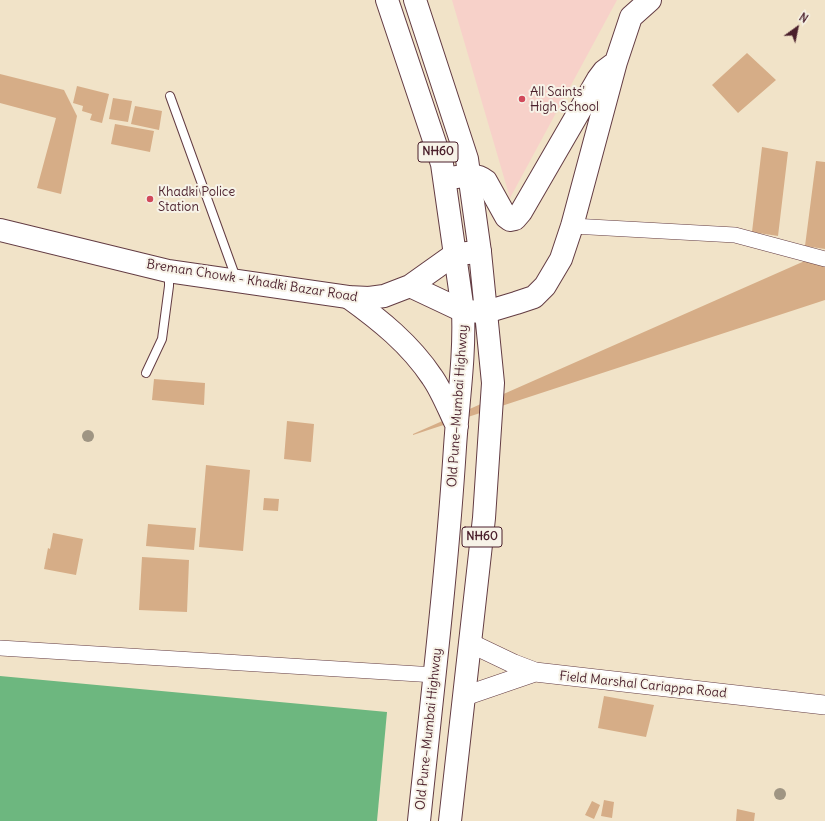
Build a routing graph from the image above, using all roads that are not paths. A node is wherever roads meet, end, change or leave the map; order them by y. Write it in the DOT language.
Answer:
graph roads {
  1 [pos="387,0"];
  2 [pos="415,0"];
  3 [pos="650,0"];
  4 [pos="616,62"];
  5 [pos="170,96"];
  6 [pos="469,176"];
  7 [pos="445,179"];
  8 [pos="572,226"];
  9 [pos="0,230"];
  10 [pos="480,252"];
  11 [pos="455,254"];
  12 [pos="825,259"];
  13 [pos="168,271"];
  14 [pos="236,281"];
  15 [pos="410,286"];
  16 [pos="348,297"];
  17 [pos="463,311"];
  18 [pos="486,312"];
  19 [pos="146,373"];
  20 [pos="457,426"];
  21 [pos="470,643"];
  22 [pos="0,648"];
  23 [pos="535,672"];
  24 [pos="434,675"];
  25 [pos="465,696"];
  26 [pos="825,705"];
  27 [pos="419,821"];
  28 [pos="450,821"];
  1 -- 7 [label="main road, Old Pune–Mumbai Highway / NH60"];
  2 -- 6 [label="main road, Old Pune–Mumbai Highway / NH60"];
  3 -- 4 [label="main road"];
  4 -- 6 [label="main road"];
  4 -- 8 [label="main road"];
  5 -- 14 [label="lane"];
  6 -- 7 [label="main road"];
  6 -- 10 [label="main road, Old Pune–Mumbai Highway / NH60"];
  7 -- 11 [label="main road, Old Pune–Mumbai Highway / NH60"];
  8 -- 12 [label="street"];
  8 -- 18 [label="main road"];
  9 -- 13 [label="main road, Breman Chowk - Khadki Bazar Road"];
  10 -- 11 [label="main road"];
  10 -- 18 [label="main road, Old Pune–Mumbai Highway / NH60"];
  11 -- 15 [label="main road, Breman Chowk - Khadki Bazar Road"];
  11 -- 17 [label="main road, Old Pune–Mumbai Highway / NH60"];
  13 -- 14 [label="main road, Breman Chowk - Khadki Bazar Road"];
  13 -- 19 [label="lane"];
  14 -- 16 [label="main road, Breman Chowk - Khadki Bazar Road"];
  15 -- 16 [label="main road, Breman Chowk - Khadki Bazar Road"];
  15 -- 17 [label="main road"];
  16 -- 20 [label="main road"];
  17 -- 18 [label="main road"];
  17 -- 20 [label="main road, Old Pune–Mumbai Highway / NH60"];
  18 -- 21 [label="main road, Old Pune–Mumbai Highway / NH60"];
  20 -- 24 [label="main road, Old Pune–Mumbai Highway / NH60"];
  21 -- 23 [label="street"];
  21 -- 25 [label="main road, Old Pune–Mumbai Highway / NH60"];
  22 -- 24 [label="street"];
  23 -- 25 [label="street, Field Marshal Cariappa Road"];
  23 -- 26 [label="street, Field Marshal Cariappa Road"];
  24 -- 27 [label="main road, Old Pune–Mumbai Highway / NH60"];
  25 -- 28 [label="main road, Old Pune–Mumbai Highway / NH60"];
}
